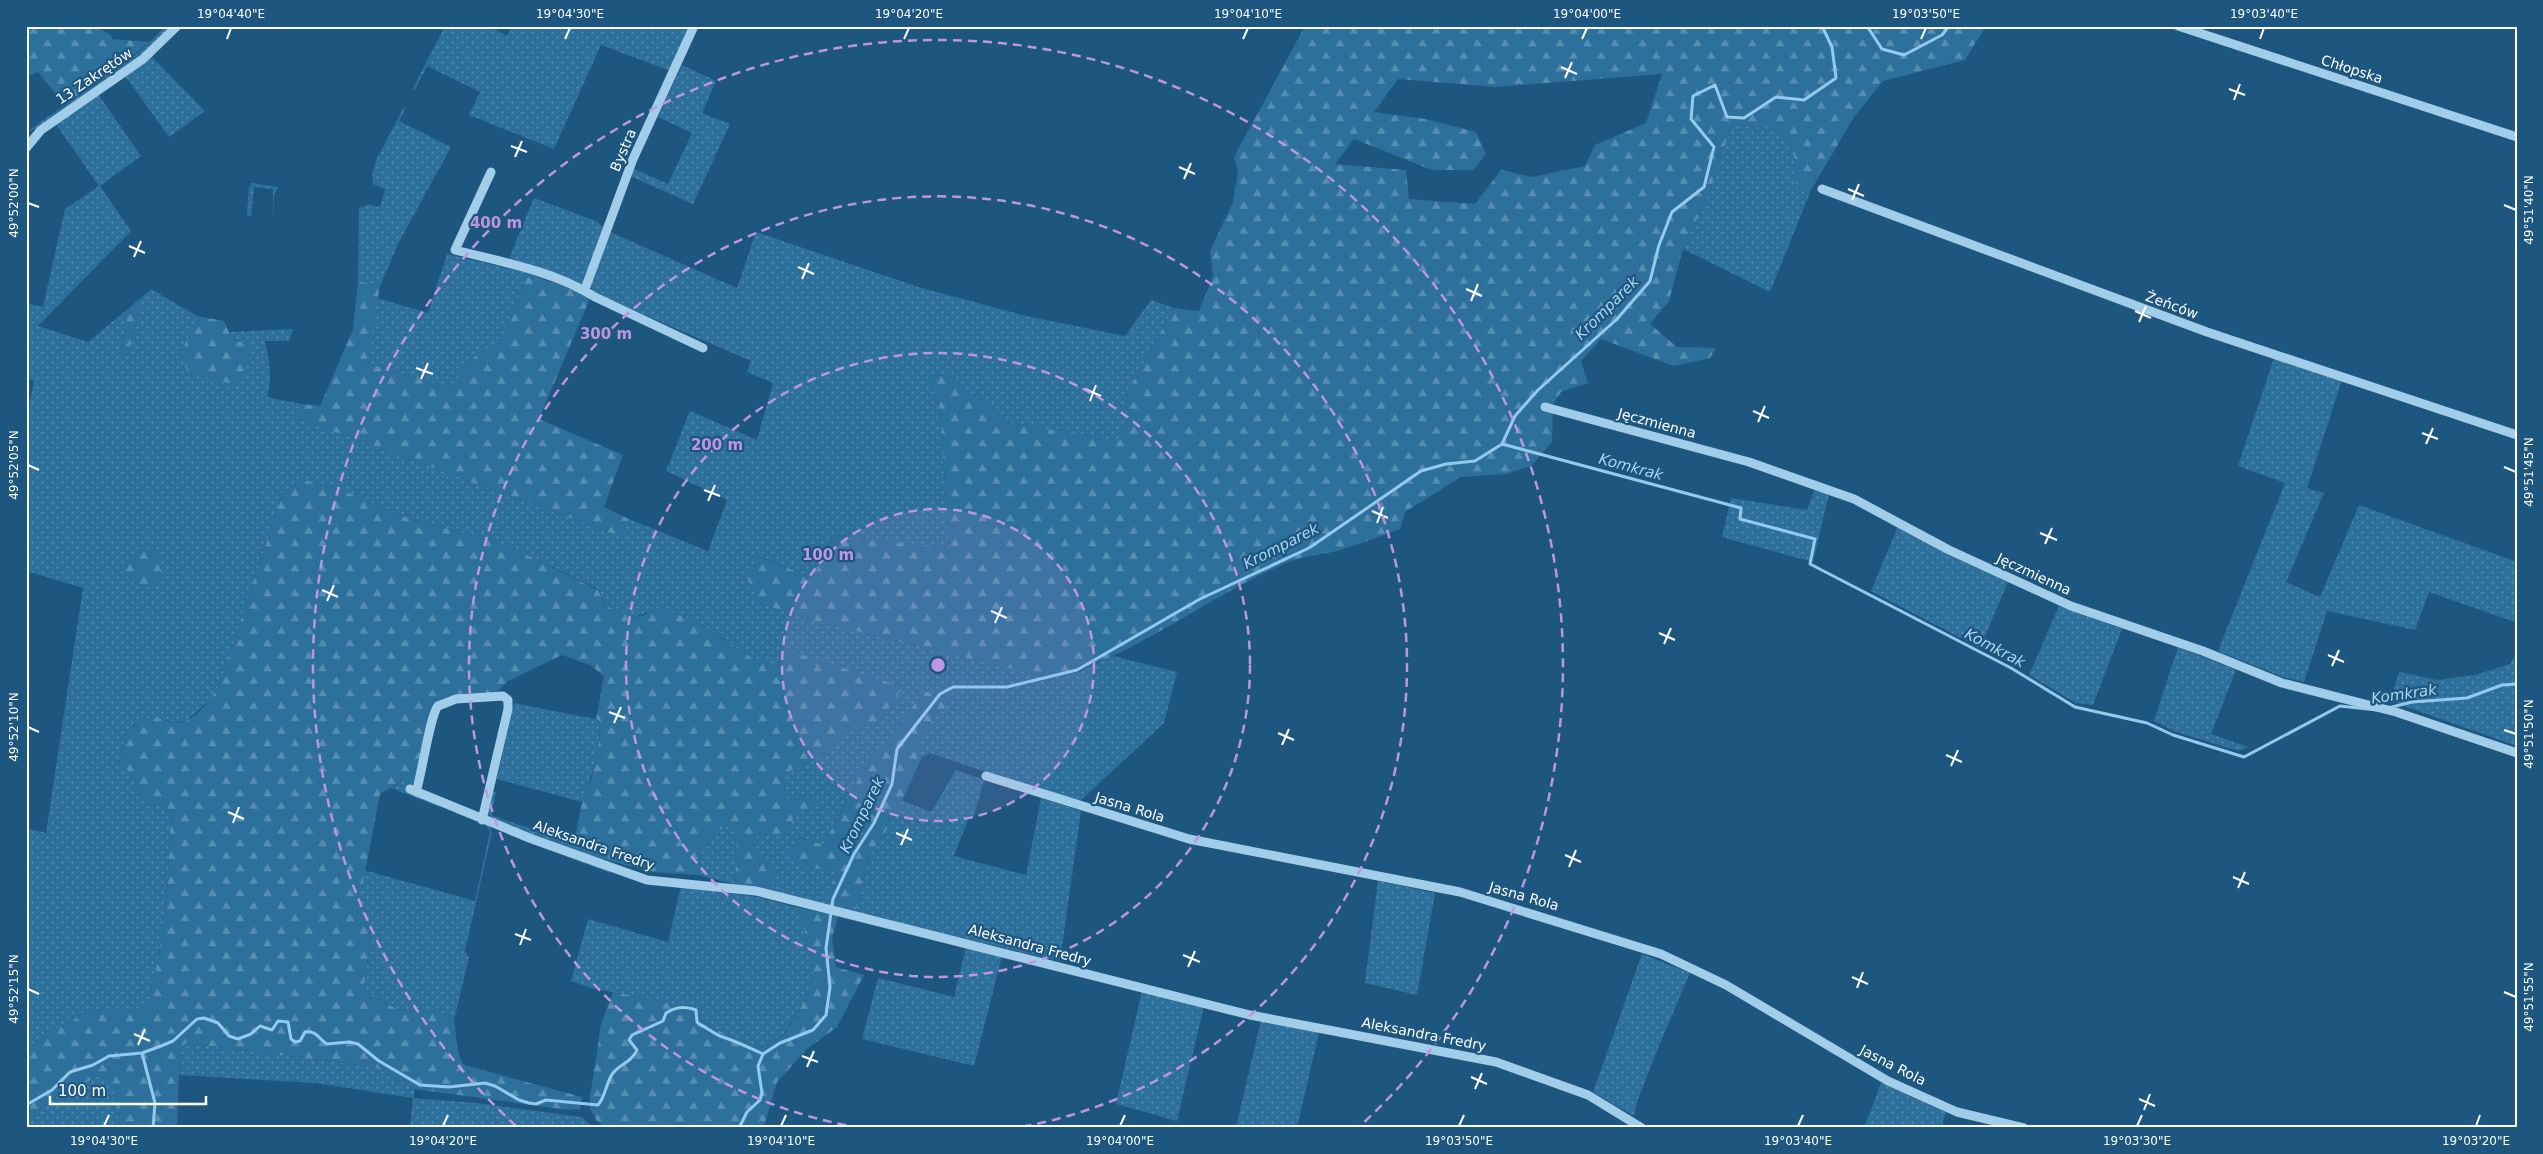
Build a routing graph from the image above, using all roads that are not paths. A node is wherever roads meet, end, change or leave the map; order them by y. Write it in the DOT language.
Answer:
graph roads {
  1 [pos="176,26"];
  2 [pos="694,26"];
  3 [pos="2178,26"];
  4 [pos="2517,137"];
  5 [pos="26,148"];
  6 [pos="491,172"];
  7 [pos="1822,189"];
  8 [pos="585,289"];
  9 [pos="703,348"];
  10 [pos="1544,407"];
  11 [pos="2517,435"];
  12 [pos="2517,754"];
  13 [pos="986,776"];
  14 [pos="482,820"];
  15 [pos="1642,1128"];
  16 [pos="2024,1128"];
  1 -- 5 [label="street, 13 Zakrętów"];
  2 -- 8 [label="street, Bystra"];
  3 -- 4 [label="street, Chłopska"];
  6 -- 8 [label="street"];
  7 -- 11 [label="street, Żeńców"];
  8 -- 9 [label="street"];
  10 -- 12 [label="street, Jęczmienna"];
  13 -- 16 [label="street, Jasna Rola"];
  14 -- 14 [label="street, Aleksandra Fredry"];
  14 -- 15 [label="street, Aleksandra Fredry"];
}
